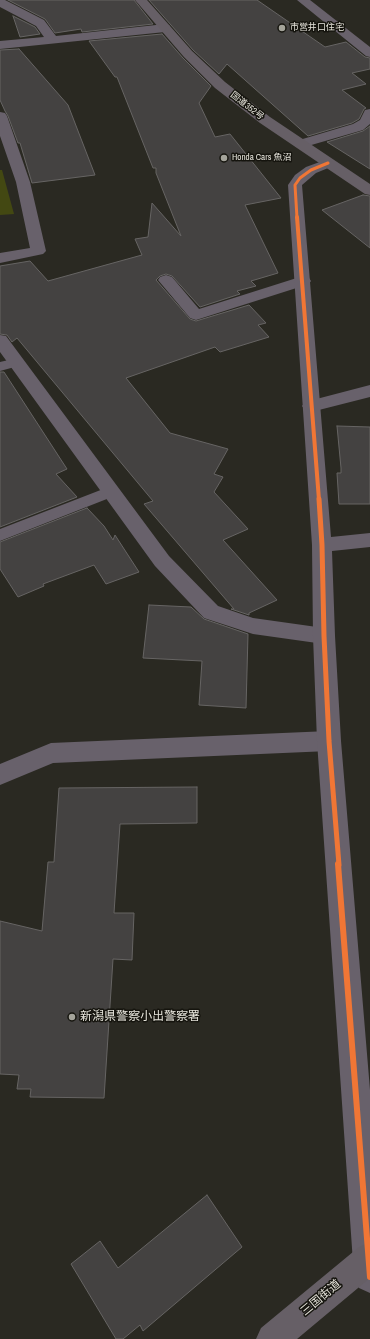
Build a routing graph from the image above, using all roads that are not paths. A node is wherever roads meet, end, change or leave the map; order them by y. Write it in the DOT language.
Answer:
graph roads {
  1 [pos="141,0"];
  2 [pos="303,0"];
  3 [pos="0,2"];
  4 [pos="165,28"];
  5 [pos="53,40"];
  6 [pos="0,45"];
  7 [pos="370,54"];
  8 [pos="370,113"];
  9 [pos="0,116"];
  10 [pos="301,144"];
  11 [pos="328,163"];
  12 [pos="370,191"];
  13 [pos="0,258"];
  14 [pos="166,280"];
  15 [pos="303,281"];
  16 [pos="0,340"];
  17 [pos="9,364"];
  18 [pos="370,391"];
  19 [pos="311,406"];
  20 [pos="111,491"];
  21 [pos="0,535"];
  22 [pos="370,540"];
  23 [pos="322,545"];
  24 [pos="324,636"];
  25 [pos="329,741"];
  26 [pos="0,775"];
  27 [pos="369,1265"];
  28 [pos="272,1339"];
  1 -- 4 [label="highway, 国道352号"];
  2 -- 7 [label="street"];
  3 -- 5 [label="street"];
  4 -- 5 [label="street"];
  4 -- 10 [label="highway, 国道352号"];
  5 -- 6 [label="street"];
  8 -- 10 [label="street"];
  9 -- 13 [label="street"];
  10 -- 11 [label="highway, 国道352号"];
  11 -- 12 [label="highway, 国道352号"];
  11 -- 15 [label="street"];
  14 -- 15 [label="street"];
  15 -- 19 [label="street"];
  16 -- 17 [label="street"];
  17 -- 20 [label="street"];
  18 -- 19 [label="street"];
  19 -- 23 [label="street"];
  20 -- 21 [label="lane"];
  20 -- 24 [label="street"];
  22 -- 23 [label="street"];
  23 -- 24 [label="street"];
  24 -- 25 [label="street"];
  25 -- 26 [label="street"];
  25 -- 27 [label="street"];
  27 -- 28 [label="highway, 三国街道"];
}
